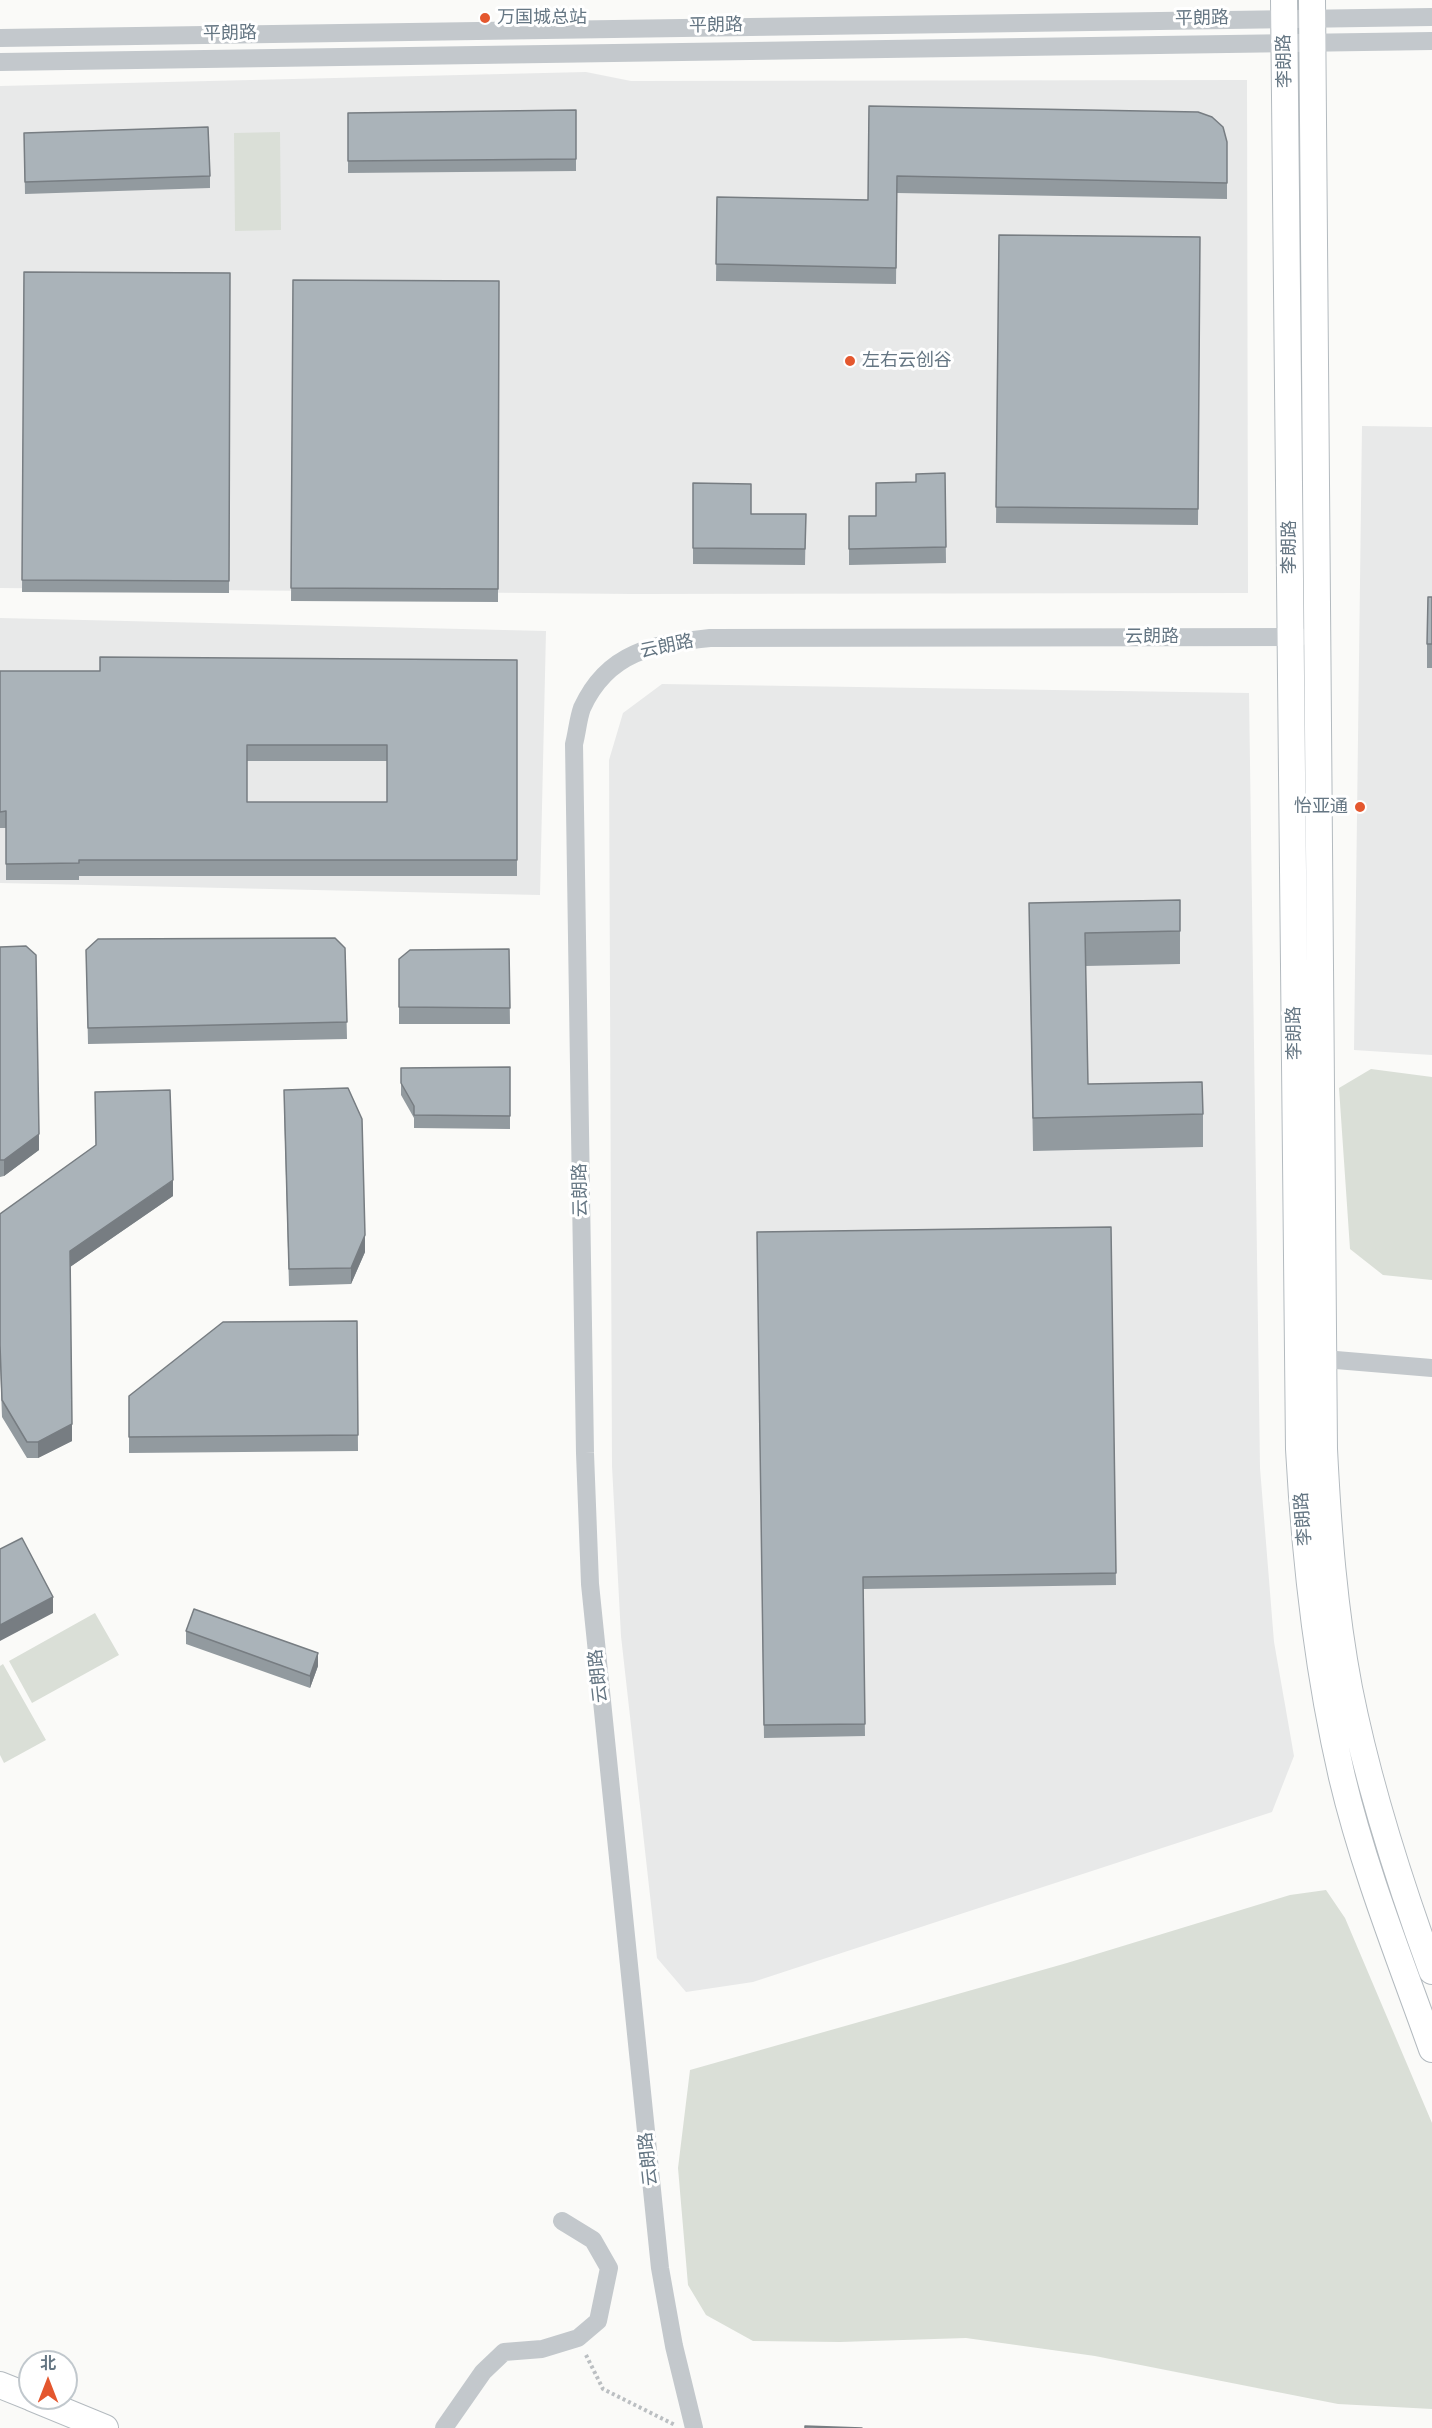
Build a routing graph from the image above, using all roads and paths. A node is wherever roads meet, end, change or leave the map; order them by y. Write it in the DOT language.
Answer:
graph roads {
  1 [pos="1432,17"];
  2 [pos="1284,20"];
  3 [pos="1312,20"];
  4 [pos="0,38"];
  5 [pos="1432,41"];
  6 [pos="0,62"];
  7 [pos="1291,637"];
  8 [pos="1317,637"];
  9 [pos="1311,1358"];
  10 [pos="1432,1368"];
  11 [pos="1432,1971"];
  12 [pos="1432,2049"];
  13 [pos="562,2221"];
  14 [pos="578,2338"];
  15 [pos="0,2385"];
  16 [pos="18,2393"];
  17 [pos="61,2410"];
  18 [pos="105,2428"];
  19 [pos="444,2428"];
  20 [pos="682,2428"];
  21 [pos="694,2428"];
  1 -- 3 [label="street, 平朗路"];
  2 -- 3 [label="street, 平朗路"];
  2 -- 4 [label="street, 平朗路"];
  2 -- 6 [label="street, 平朗路"];
  2 -- 7 [label="street, 李朗路"];
  3 -- 5 [label="street, 平朗路"];
  3 -- 8 [label="street, 李朗路"];
  7 -- 8 [label="street, 云朗路"];
  7 -- 9 [label="street, 李朗路"];
  7 -- 21 [label="street, 云朗路"];
  8 -- 9 [label="street, 李朗路"];
  9 -- 10 [label="street"];
  9 -- 11 [label="street, 李朗路"];
  9 -- 12 [label="street, 李朗路"];
  13 -- 14 [label="street"];
  14 -- 19 [label="street"];
  14 -- 20 [label="path"];
  15 -- 16 [label="street"];
  17 -- 18 [label="street"];
}
